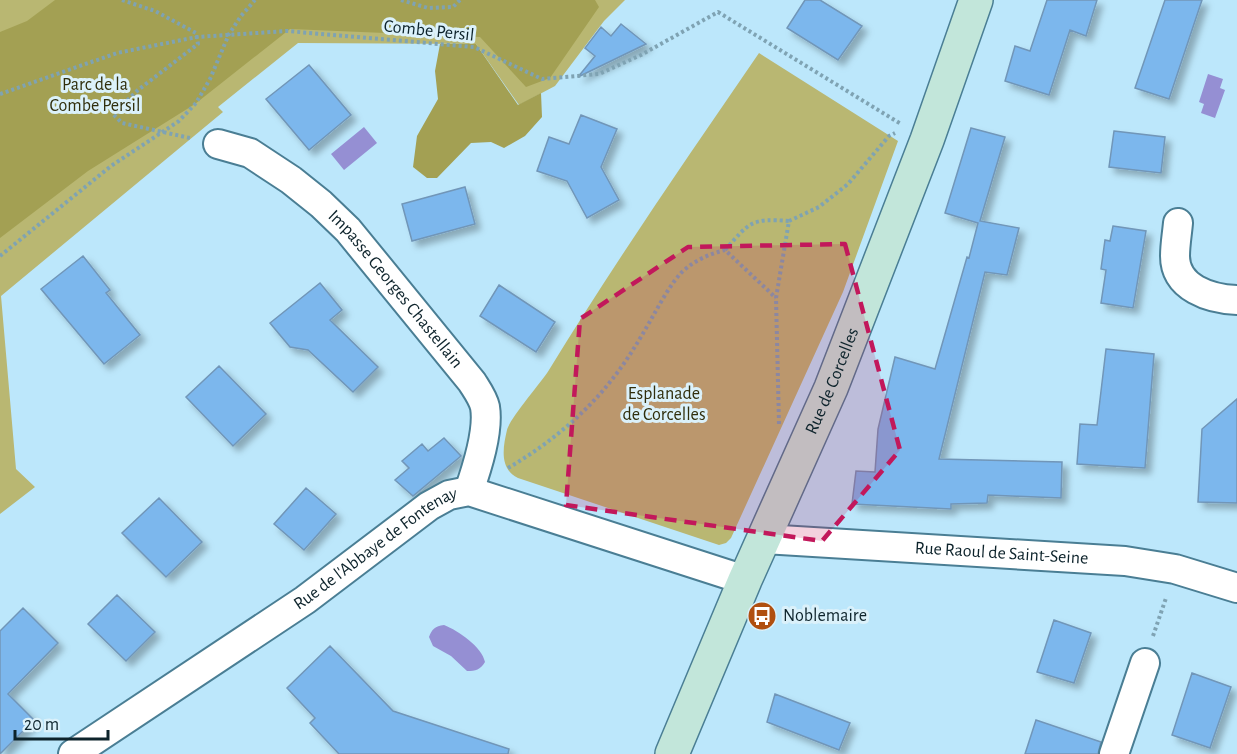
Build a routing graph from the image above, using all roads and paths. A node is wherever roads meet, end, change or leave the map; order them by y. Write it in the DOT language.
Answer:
graph roads {
  1 [pos="122,0"];
  2 [pos="255,0"];
  3 [pos="401,0"];
  4 [pos="460,0"];
  5 [pos="976,0"];
  6 [pos="229,34"];
  7 [pos="197,37"];
  8 [pos="0,94"];
  9 [pos="162,132"];
  10 [pos="218,144"];
  11 [pos="789,221"];
  12 [pos="1178,223"];
  13 [pos="725,250"];
  14 [pos="0,256"];
  15 [pos="776,298"];
  16 [pos="1237,300"];
  17 [pos="779,433"];
  18 [pos="469,491"];
  19 [pos="764,539"];
  20 [pos="1175,569"];
  21 [pos="745,580"];
  22 [pos="1237,588"];
  23 [pos="1145,663"];
  24 [pos="73,754"];
  25 [pos="672,754"];
  26 [pos="1114,754"];
  1 -- 7 [label="path"];
  2 -- 6 [label="path"];
  3 -- 4 [label="path, Combe Persil"];
  5 -- 19 [label="main road, Rue de Corcelles"];
  6 -- 7 [label="path, Combe Persil"];
  6 -- 9 [label="path"];
  6 -- 11 [label="path, Combe Persil"];
  7 -- 8 [label="path, Combe Persil"];
  7 -- 9 [label="path"];
  9 -- 10 [label="path"];
  9 -- 14 [label="path"];
  10 -- 18 [label="street, Impasse Georges Chastellain"];
  11 -- 13 [label="path"];
  11 -- 15 [label="path"];
  12 -- 16 [label="street"];
  13 -- 15 [label="path"];
  13 -- 18 [label="path"];
  15 -- 17 [label="path"];
  18 -- 21 [label="street, Rue de l'Abbaye de Fontenay"];
  18 -- 24 [label="street, Rue de l'Abbaye de Fontenay"];
  19 -- 20 [label="street, Rue Raoul de Saint-Seine"];
  19 -- 21 [label="main road, Rue de Corcelles"];
  20 -- 22 [label="street, Rue Raoul de Saint-Seine"];
  20 -- 23 [label="path"];
  21 -- 25 [label="main road, Rue de Corcelles"];
  23 -- 26 [label="street"];
}
